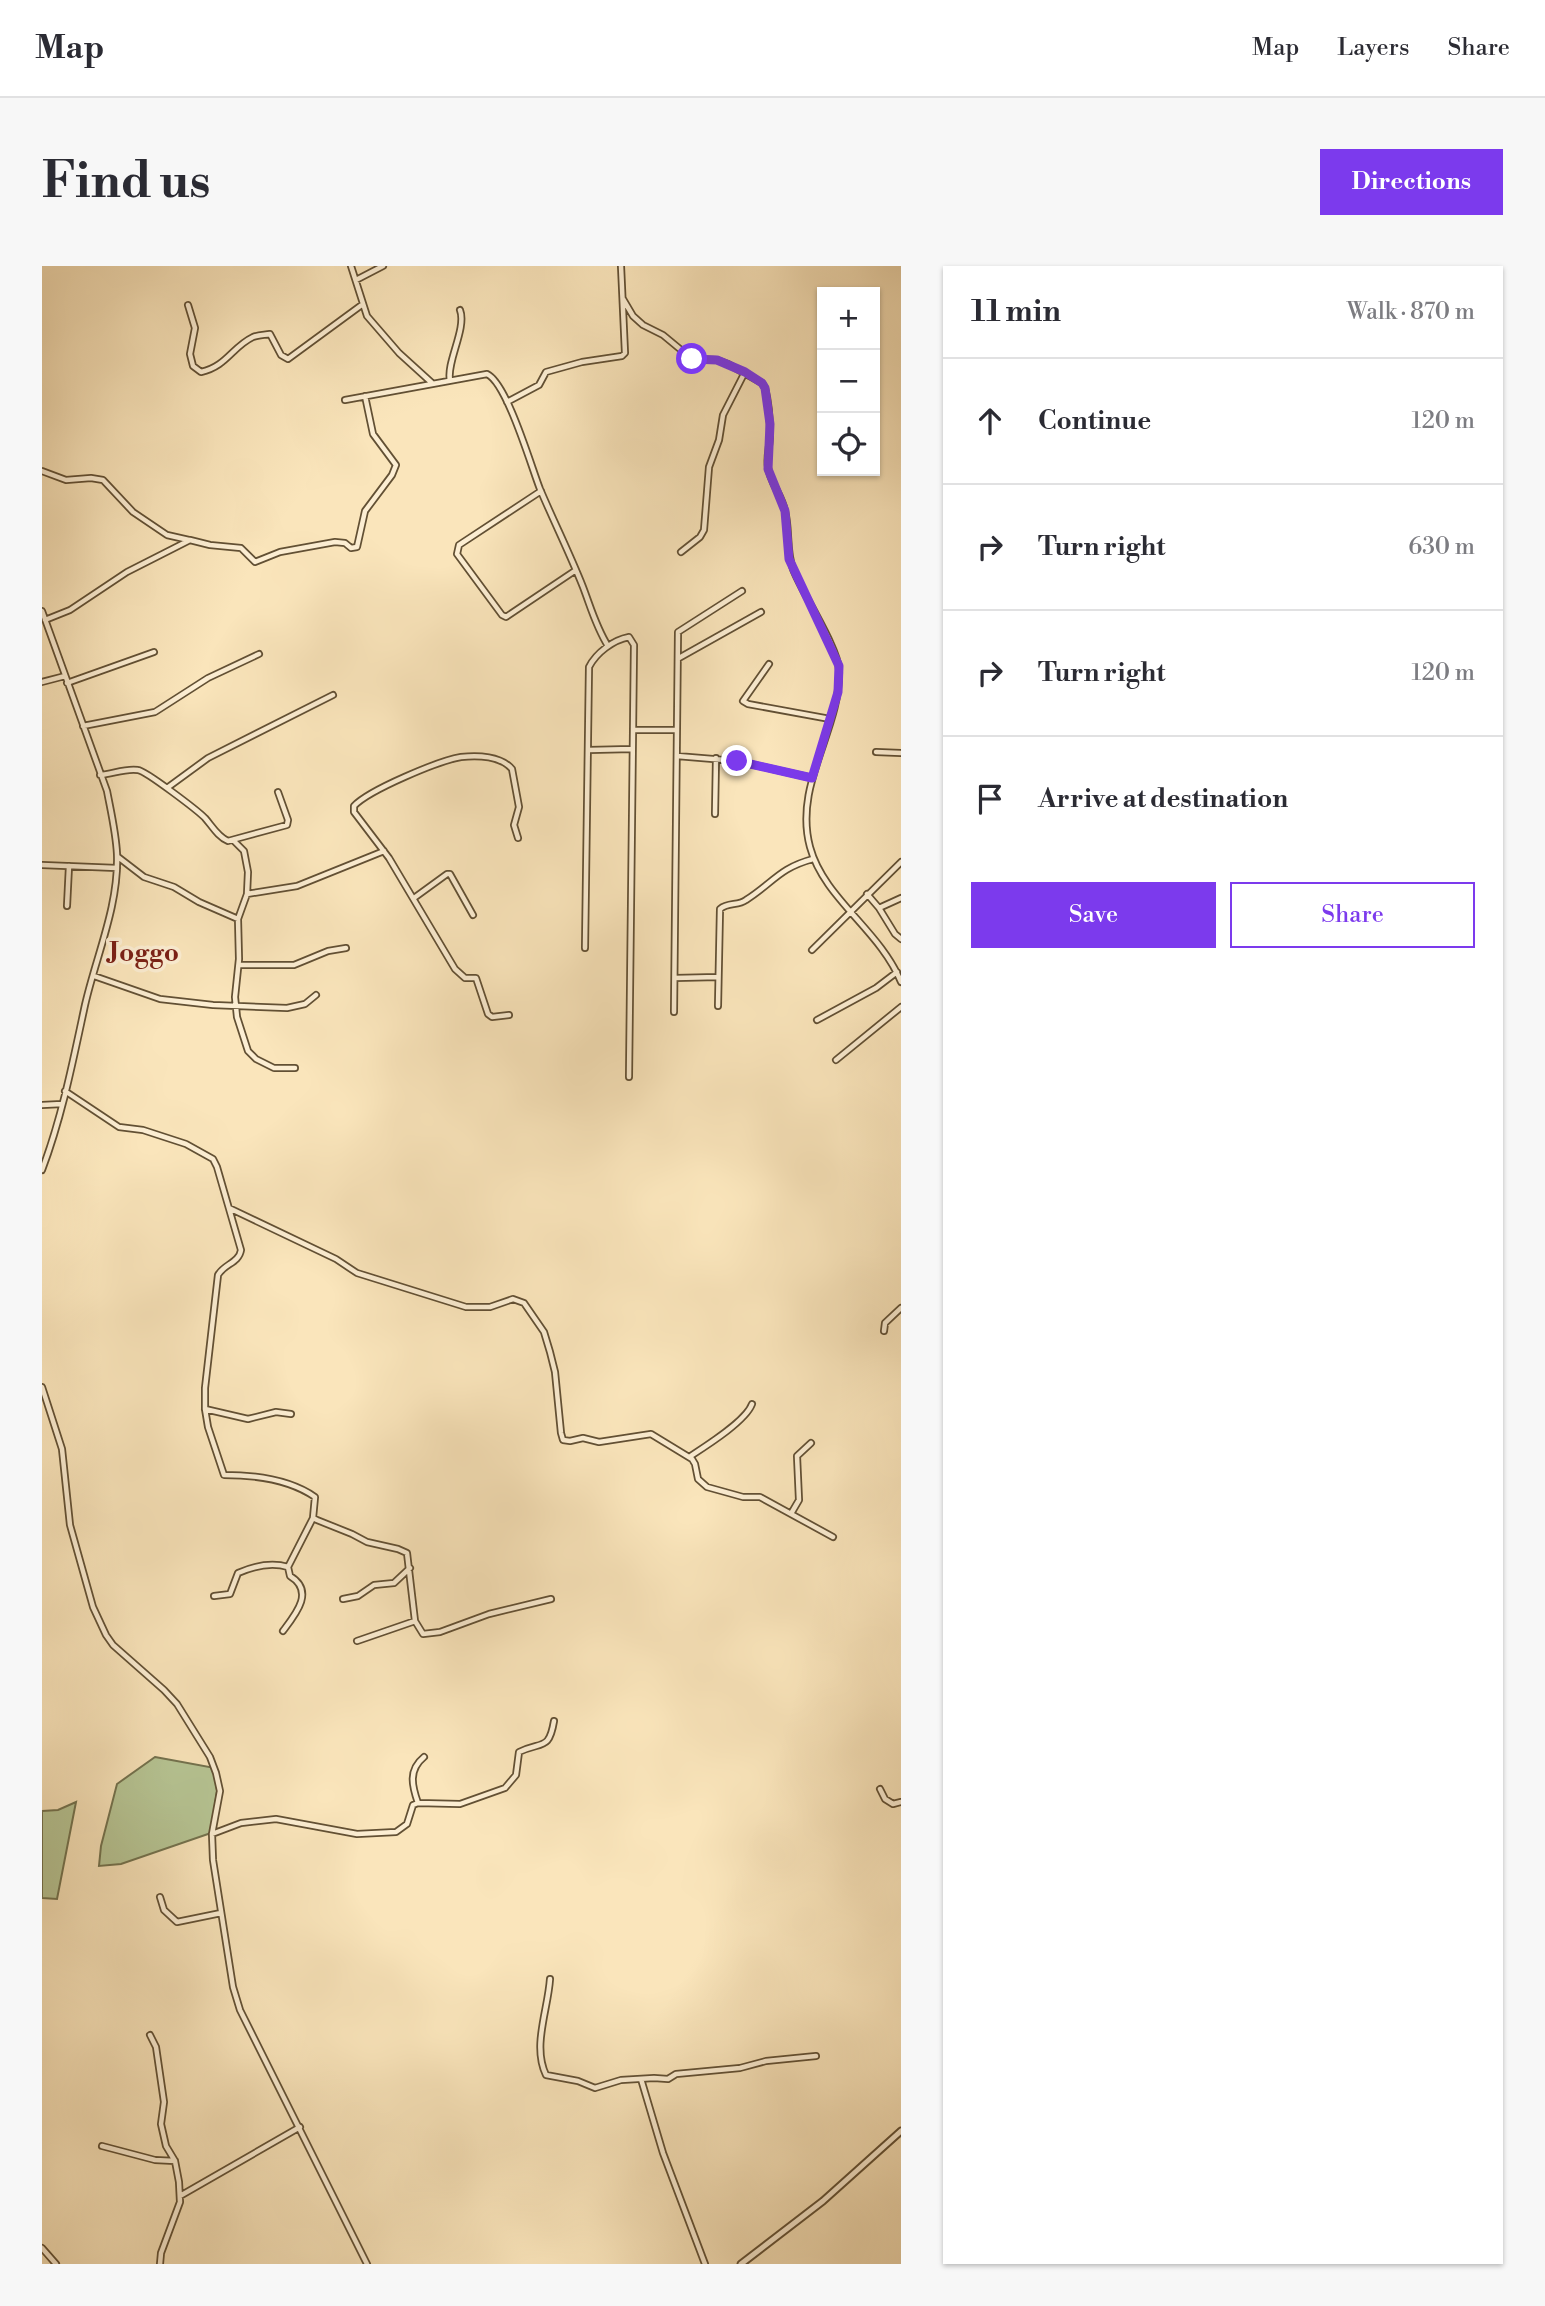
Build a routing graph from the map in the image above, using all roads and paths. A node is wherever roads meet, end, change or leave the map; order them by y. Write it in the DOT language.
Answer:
graph roads {
  1 [pos="351,266"];
  2 [pos="383,266"];
  3 [pos="621,266"];
  4 [pos="356,280"];
  5 [pos="623,299"];
  6 [pos="363,304"];
  7 [pos="188,305"];
  8 [pos="460,310"];
  9 [pos="745,372"];
  10 [pos="450,380"];
  11 [pos="433,383"];
  12 [pos="365,396"];
  13 [pos="345,400"];
  14 [pos="507,401"];
  15 [pos="42,471"];
  16 [pos="541,491"];
  17 [pos="190,540"];
  18 [pos="681,552"];
  19 [pos="576,570"];
  20 [pos="742,591"];
  21 [pos="42,611"];
  22 [pos="761,612"];
  23 [pos="46,620"];
  24 [pos="608,646"];
  25 [pos="154,652"];
  26 [pos="259,654"];
  27 [pos="679,658"];
  28 [pos="769,664"];
  29 [pos="65,676"];
  30 [pos="42,682"];
  31 [pos="67,683"];
  32 [pos="333,695"];
  33 [pos="830,719"];
  34 [pos="83,726"];
  35 [pos="633,730"];
  36 [pos="677,730"];
  37 [pos="632,750"];
  38 [pos="589,751"];
  39 [pos="876,752"];
  40 [pos="901,753"];
  41 [pos="677,756"];
  42 [pos="716,758"];
  43 [pos="100,775"];
  44 [pos="812,778"];
  45 [pos="167,788"];
  46 [pos="278,792"];
  47 [pos="715,814"];
  48 [pos="518,838"];
  49 [pos="233,840"];
  50 [pos="384,851"];
  51 [pos="117,856"];
  52 [pos="813,859"];
  53 [pos="901,862"];
  54 [pos="42,864"];
  55 [pos="69,866"];
  56 [pos="117,868"];
  57 [pos="247,894"];
  58 [pos="867,894"];
  59 [pos="414,898"];
  60 [pos="901,898"];
  61 [pos="67,906"];
  62 [pos="879,908"];
  63 [pos="851,910"];
  64 [pos="473,915"];
  65 [pos="238,919"];
  66 [pos="901,939"];
  67 [pos="346,948"];
  68 [pos="585,948"];
  69 [pos="813,950"];
  70 [pos="239,965"];
  71 [pos="897,972"];
  72 [pos="94,975"];
  73 [pos="718,977"];
  74 [pos="674,978"];
  75 [pos="901,982"];
  76 [pos="316,995"];
  77 [pos="235,1006"];
  78 [pos="718,1006"];
  79 [pos="901,1007"];
  80 [pos="674,1012"];
  81 [pos="509,1015"];
  82 [pos="817,1020"];
  83 [pos="836,1060"];
  84 [pos="295,1068"];
  85 [pos="629,1076"];
  86 [pos="65,1091"];
  87 [pos="62,1104"];
  88 [pos="42,1105"];
  89 [pos="43,1166"];
  90 [pos="228,1208"];
  91 [pos="901,1308"];
  92 [pos="884,1331"];
  93 [pos="42,1387"];
  94 [pos="752,1404"];
  95 [pos="205,1409"];
  96 [pos="291,1414"];
  97 [pos="811,1443"];
  98 [pos="689,1457"];
  99 [pos="792,1512"];
  100 [pos="313,1518"];
  101 [pos="833,1537"];
  102 [pos="288,1567"];
  103 [pos="410,1568"];
  104 [pos="214,1596"];
  105 [pos="343,1599"];
  106 [pos="551,1599"];
  107 [pos="415,1621"];
  108 [pos="283,1631"];
  109 [pos="357,1642"];
  110 [pos="554,1721"];
  111 [pos="424,1757"];
  112 [pos="880,1789"];
  113 [pos="901,1802"];
  114 [pos="418,1803"];
  115 [pos="212,1834"];
  116 [pos="160,1897"];
  117 [pos="221,1913"];
  118 [pos="550,1979"];
  119 [pos="150,2035"];
  120 [pos="816,2056"];
  121 [pos="641,2079"];
  122 [pos="300,2127"];
  123 [pos="901,2131"];
  124 [pos="102,2146"];
  125 [pos="175,2161"];
  126 [pos="180,2196"];
  127 [pos="42,2248"];
  128 [pos="56,2264"];
  129 [pos="160,2264"];
  130 [pos="367,2264"];
  131 [pos="705,2264"];
  132 [pos="741,2264"];
  1 -- 4 [label="street"];
  2 -- 4 [label="street"];
  3 -- 5 [label="street"];
  4 -- 6 [label="street"];
  5 -- 9 [label="street"];
  5 -- 14 [label="street"];
  6 -- 7 [label="street"];
  6 -- 11 [label="street"];
  8 -- 10 [label="street"];
  9 -- 18 [label="street"];
  9 -- 33 [label="street"];
  10 -- 11 [label="street"];
  10 -- 14 [label="street"];
  11 -- 12 [label="street"];
  12 -- 13 [label="street"];
  12 -- 17 [label="street"];
  14 -- 16 [label="street"];
  15 -- 17 [label="street"];
  16 -- 19 [label="street"];
  16 -- 19 [label="street"];
  17 -- 23 [label="street"];
  19 -- 24 [label="street"];
  20 -- 27 [label="street"];
  21 -- 23 [label="street"];
  22 -- 27 [label="street"];
  23 -- 29 [label="street"];
  24 -- 35 [label="street"];
  24 -- 38 [label="street"];
  25 -- 31 [label="street"];
  26 -- 34 [label="street"];
  27 -- 36 [label="street"];
  28 -- 33 [label="street"];
  29 -- 30 [label="street"];
  29 -- 31 [label="street"];
  31 -- 34 [label="street"];
  32 -- 45 [label="street"];
  33 -- 44 [label="street"];
  34 -- 43 [label="street"];
  35 -- 36 [label="street"];
  35 -- 37 [label="street"];
  36 -- 41 [label="street"];
  37 -- 38 [label="street"];
  37 -- 85 [label="street"];
  38 -- 68 [label="street"];
  39 -- 40 [label="street"];
  41 -- 42 [label="street"];
  41 -- 74 [label="street"];
  42 -- 44 [label="street"];
  42 -- 47 [label="street"];
  43 -- 45 [label="street"];
  43 -- 51 [label="street"];
  44 -- 52 [label="street"];
  45 -- 49 [label="street"];
  46 -- 49 [label="street"];
  48 -- 50 [label="street"];
  49 -- 57 [label="street"];
  50 -- 57 [label="street"];
  50 -- 59 [label="street"];
  51 -- 56 [label="street"];
  51 -- 65 [label="street"];
  52 -- 63 [label="street"];
  52 -- 73 [label="street"];
  53 -- 58 [label="street"];
  54 -- 55 [label="street"];
  55 -- 56 [label="street"];
  55 -- 61 [label="street"];
  56 -- 72 [label="street"];
  57 -- 65 [label="street"];
  58 -- 62 [label="street"];
  58 -- 63 [label="street"];
  59 -- 64 [label="street"];
  59 -- 81 [label="street"];
  60 -- 62 [label="street"];
  62 -- 66 [label="street"];
  63 -- 69 [label="street"];
  63 -- 71 [label="street"];
  65 -- 70 [label="street"];
  67 -- 70 [label="street"];
  70 -- 77 [label="street"];
  71 -- 75 [label="street"];
  71 -- 82 [label="street"];
  72 -- 77 [label="street"];
  72 -- 86 [label="street"];
  73 -- 74 [label="street"];
  73 -- 78 [label="street"];
  74 -- 80 [label="street"];
  76 -- 77 [label="street"];
  77 -- 84 [label="street"];
  79 -- 83 [label="street"];
  86 -- 87 [label="street"];
  86 -- 90 [label="street"];
  87 -- 88 [label="street"];
  87 -- 89 [label="street"];
  90 -- 95 [label="street"];
  90 -- 98 [label="street"];
  91 -- 92 [label="street"];
  93 -- 115 [label="street"];
  94 -- 98 [label="street"];
  95 -- 96 [label="street"];
  95 -- 100 [label="street"];
  97 -- 99 [label="street"];
  98 -- 99 [label="street"];
  99 -- 101 [label="street"];
  100 -- 102 [label="street"];
  100 -- 103 [label="street"];
  102 -- 104 [label="street"];
  102 -- 108 [label="street"];
  103 -- 105 [label="street"];
  103 -- 107 [label="street"];
  106 -- 107 [label="street"];
  107 -- 109 [label="street"];
  110 -- 114 [label="street"];
  111 -- 114 [label="street"];
  112 -- 113 [label="street"];
  114 -- 115 [label="street"];
  115 -- 117 [label="street"];
  116 -- 117 [label="street"];
  117 -- 122 [label="street"];
  118 -- 121 [label="street"];
  119 -- 125 [label="street"];
  120 -- 121 [label="street"];
  121 -- 131 [label="street"];
  122 -- 126 [label="street"];
  122 -- 130 [label="street"];
  123 -- 132 [label="street"];
  124 -- 125 [label="street"];
  125 -- 126 [label="street"];
  126 -- 129 [label="street"];
  127 -- 128 [label="street"];
}
